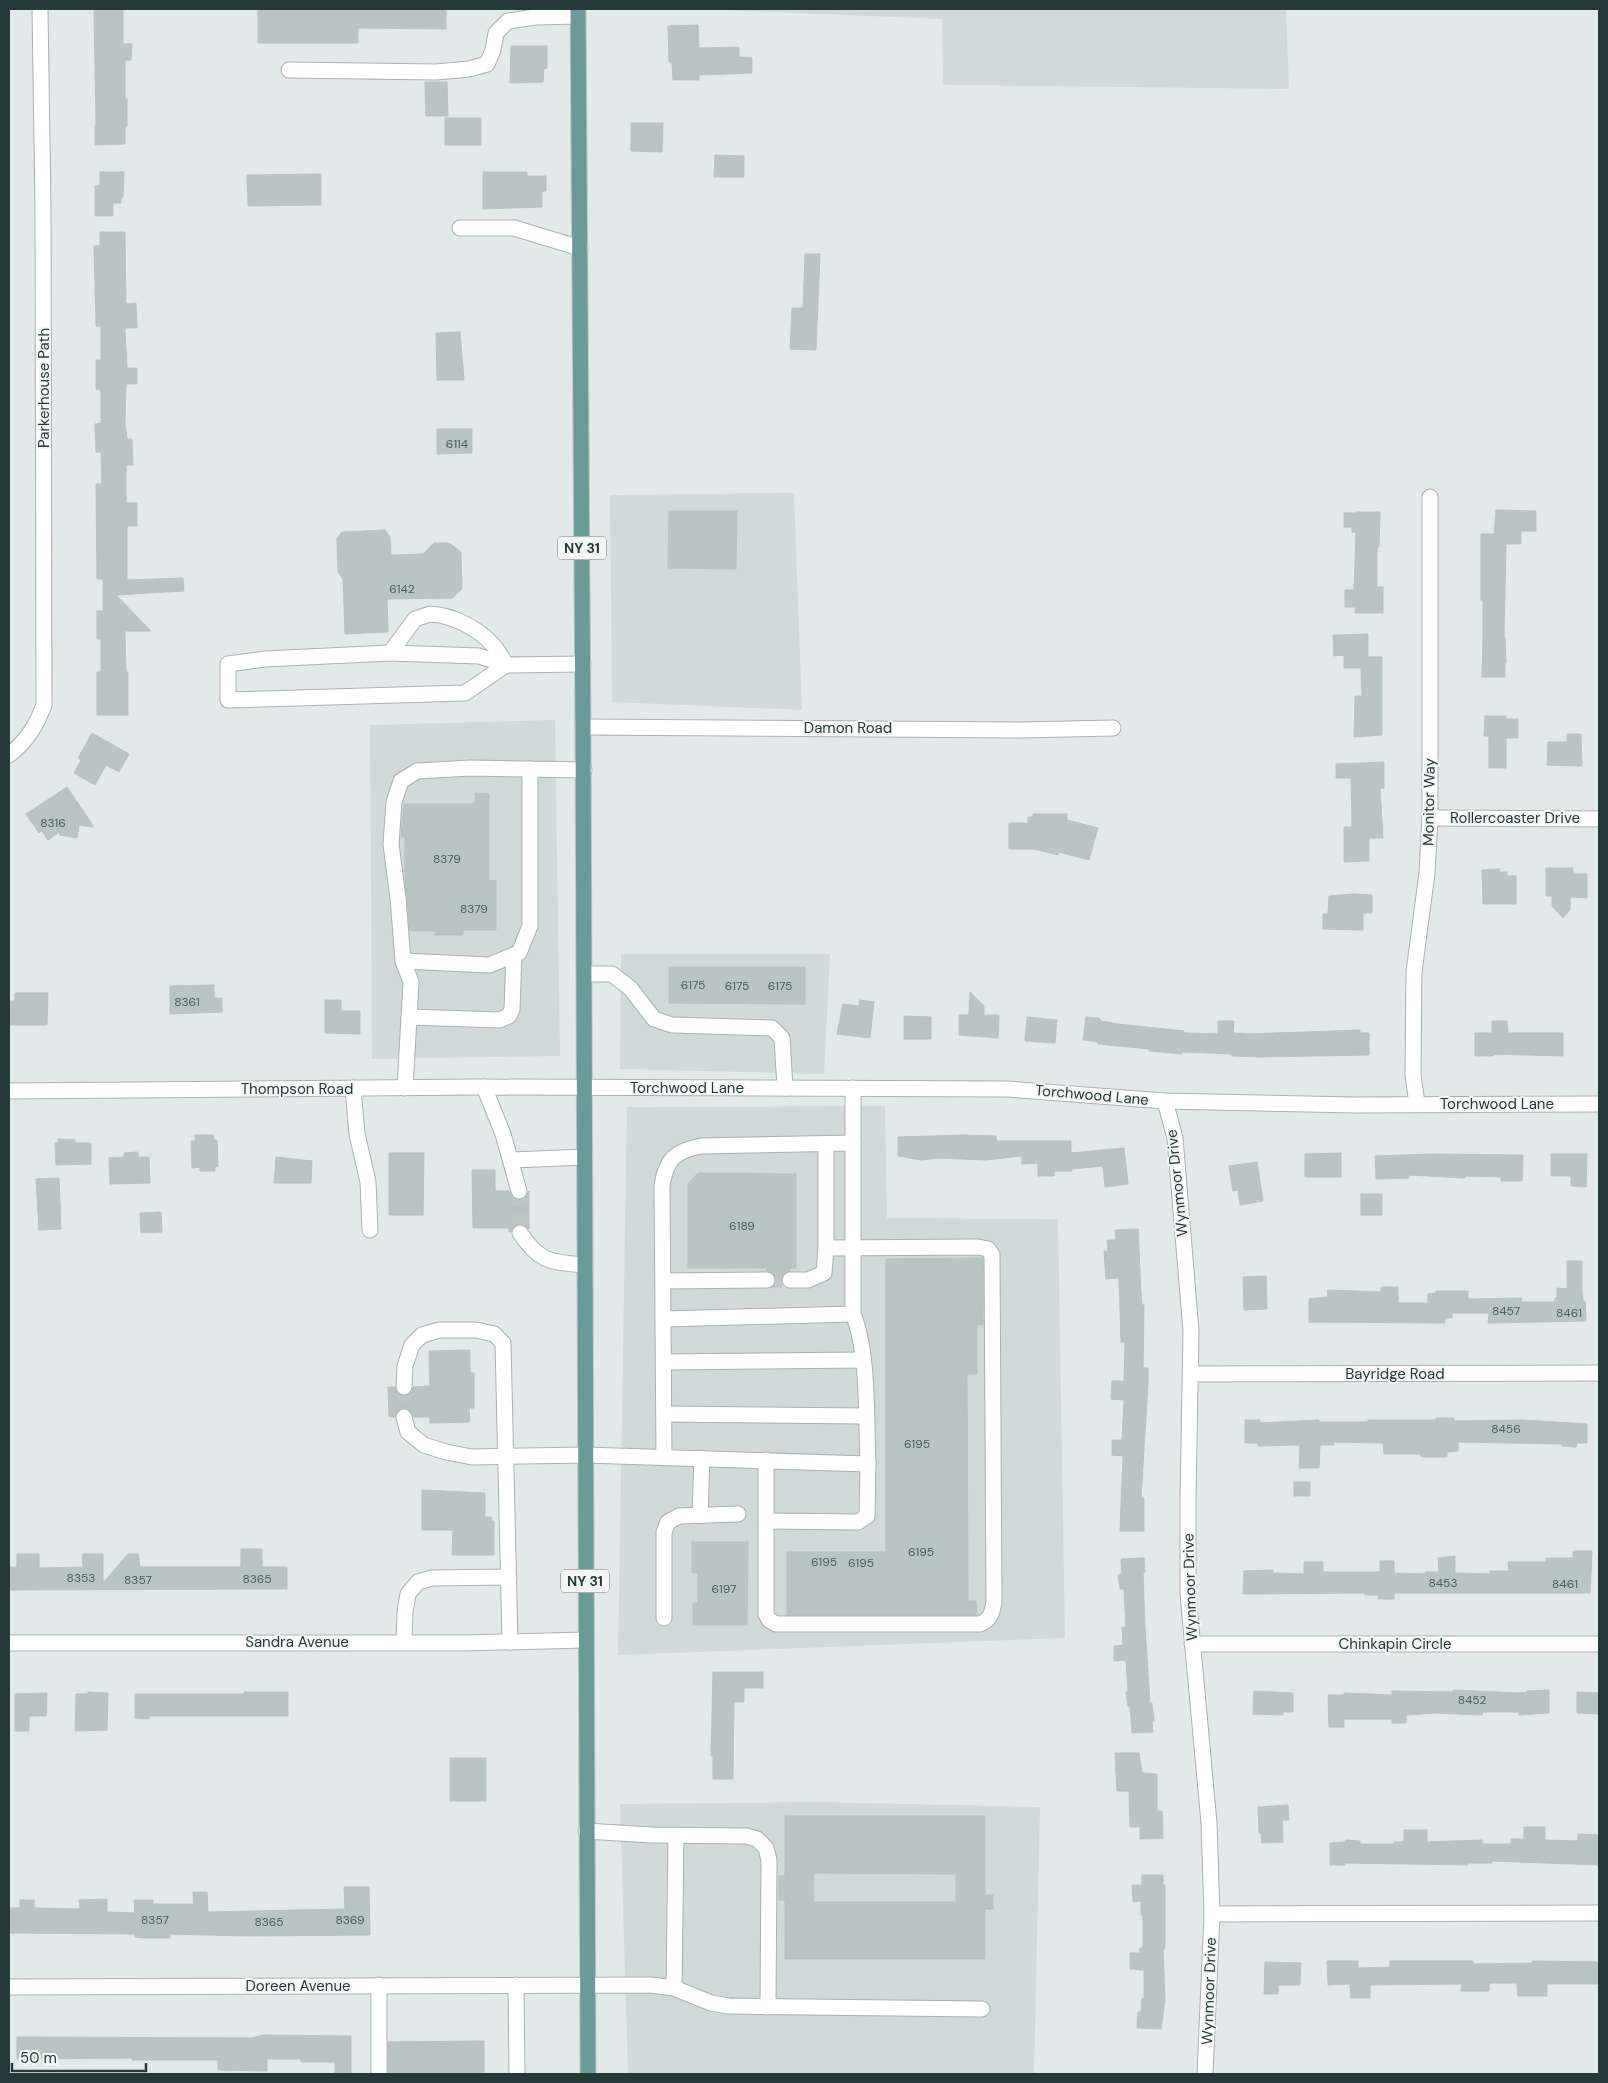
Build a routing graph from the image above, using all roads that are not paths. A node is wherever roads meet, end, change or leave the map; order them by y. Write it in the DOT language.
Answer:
graph roads {
  1 [pos="40,9"];
  2 [pos="578,13"];
  3 [pos="289,70"];
  4 [pos="460,228"];
  5 [pos="580,248"];
  6 [pos="1430,497"];
  7 [pos="390,653"];
  8 [pos="583,664"];
  9 [pos="506,665"];
  10 [pos="583,726"];
  11 [pos="1113,728"];
  12 [pos="9,755"];
  13 [pos="530,769"];
  14 [pos="584,770"];
  15 [pos="1430,818"];
  16 [pos="1599,819"];
  17 [pos="514,955"];
  18 [pos="403,962"];
  19 [pos="584,974"];
  20 [pos="409,1017"];
  21 [pos="484,1087"];
  22 [pos="353,1088"];
  23 [pos="405,1088"];
  24 [pos="585,1088"];
  25 [pos="785,1088"];
  26 [pos="853,1088"];
  27 [pos="9,1091"];
  28 [pos="1165,1101"];
  29 [pos="1417,1104"];
  30 [pos="1599,1104"];
  31 [pos="852,1143"];
  32 [pos="826,1144"];
  33 [pos="585,1157"];
  34 [pos="512,1160"];
  35 [pos="519,1191"];
  36 [pos="370,1230"];
  37 [pos="520,1233"];
  38 [pos="826,1248"];
  39 [pos="852,1248"];
  40 [pos="585,1265"];
  41 [pos="663,1280"];
  42 [pos="767,1280"];
  43 [pos="790,1280"];
  44 [pos="853,1314"];
  45 [pos="663,1319"];
  46 [pos="863,1360"];
  47 [pos="664,1362"];
  48 [pos="1599,1373"];
  49 [pos="1191,1374"];
  50 [pos="404,1387"];
  51 [pos="664,1414"];
  52 [pos="866,1416"];
  53 [pos="404,1417"];
  54 [pos="585,1455"];
  55 [pos="507,1457"];
  56 [pos="664,1457"];
  57 [pos="702,1458"];
  58 [pos="766,1460"];
  59 [pos="868,1464"];
  60 [pos="738,1514"];
  61 [pos="700,1515"];
  62 [pos="766,1521"];
  63 [pos="509,1577"];
  64 [pos="664,1618"];
  65 [pos="585,1640"];
  66 [pos="404,1642"];
  67 [pos="510,1642"];
  68 [pos="9,1643"];
  69 [pos="1192,1644"];
  70 [pos="1599,1644"];
  71 [pos="586,1831"];
  72 [pos="676,1836"];
  73 [pos="1599,1913"];
  74 [pos="1212,1914"];
  75 [pos="587,1984"];
  76 [pos="379,1985"];
  77 [pos="516,1985"];
  78 [pos="9,1987"];
  79 [pos="674,1988"];
  80 [pos="768,2007"];
  81 [pos="982,2009"];
  82 [pos="379,2074"];
  83 [pos="517,2074"];
  84 [pos="588,2074"];
  85 [pos="1205,2074"];
  1 -- 12 [label="street, Parkerhouse Path"];
  2 -- 3 [label="street"];
  2 -- 5 [label="main road, NY 31"];
  4 -- 5 [label="street"];
  5 -- 8 [label="main road, NY 31"];
  6 -- 15 [label="street, Monitor Way"];
  7 -- 9 [label="street"];
  7 -- 9 [label="street"];
  7 -- 9 [label="street"];
  8 -- 9 [label="street"];
  8 -- 10 [label="main road, NY 31"];
  10 -- 11 [label="street, Damon Road"];
  10 -- 14 [label="main road, NY 31"];
  13 -- 14 [label="street"];
  13 -- 17 [label="street"];
  13 -- 18 [label="street"];
  14 -- 19 [label="main road, NY 31"];
  15 -- 16 [label="street, Rollercoaster Drive"];
  15 -- 29 [label="street, Monitor Way"];
  17 -- 18 [label="street"];
  17 -- 20 [label="street"];
  18 -- 20 [label="street"];
  19 -- 24 [label="main road, NY 31"];
  19 -- 25 [label="street"];
  20 -- 23 [label="street"];
  21 -- 23 [label="street, Thompson Road"];
  21 -- 24 [label="street, Thompson Road"];
  21 -- 34 [label="street"];
  22 -- 23 [label="street, Thompson Road"];
  22 -- 27 [label="street, Thompson Road"];
  22 -- 36 [label="street"];
  24 -- 25 [label="street, Torchwood Lane"];
  24 -- 33 [label="main road, NY 31"];
  25 -- 26 [label="street, Torchwood Lane"];
  26 -- 28 [label="street, Torchwood Lane"];
  26 -- 31 [label="street"];
  28 -- 29 [label="street, Torchwood Lane"];
  28 -- 49 [label="street, Wynmoor Drive"];
  29 -- 30 [label="street, Torchwood Lane"];
  31 -- 32 [label="street"];
  31 -- 39 [label="street"];
  32 -- 38 [label="street"];
  32 -- 41 [label="street"];
  33 -- 34 [label="street"];
  33 -- 40 [label="main road, NY 31"];
  34 -- 35 [label="street"];
  37 -- 40 [label="street"];
  38 -- 39 [label="street"];
  38 -- 43 [label="street"];
  39 -- 44 [label="street"];
  39 -- 62 [label="street"];
  40 -- 54 [label="main road, NY 31"];
  41 -- 42 [label="street"];
  41 -- 45 [label="street"];
  44 -- 45 [label="street"];
  44 -- 46 [label="street"];
  45 -- 47 [label="street"];
  46 -- 47 [label="street"];
  46 -- 52 [label="street"];
  47 -- 51 [label="street"];
  48 -- 49 [label="street, Bayridge Road"];
  49 -- 69 [label="street, Wynmoor Drive"];
  50 -- 55 [label="street"];
  51 -- 52 [label="street"];
  51 -- 56 [label="street"];
  52 -- 59 [label="street"];
  53 -- 55 [label="street"];
  54 -- 55 [label="street"];
  54 -- 56 [label="street"];
  54 -- 65 [label="main road, NY 31"];
  55 -- 63 [label="street"];
  56 -- 57 [label="street"];
  57 -- 58 [label="street"];
  57 -- 61 [label="street"];
  58 -- 59 [label="street"];
  58 -- 62 [label="street"];
  59 -- 62 [label="street"];
  60 -- 61 [label="street"];
  61 -- 64 [label="street"];
  63 -- 66 [label="street"];
  63 -- 67 [label="street"];
  65 -- 67 [label="street, Sandra Avenue"];
  65 -- 71 [label="main road, NY 31"];
  66 -- 67 [label="street, Sandra Avenue"];
  66 -- 68 [label="street, Sandra Avenue"];
  69 -- 70 [label="street, Chinkapin Circle"];
  69 -- 74 [label="street, Wynmoor Drive"];
  71 -- 72 [label="street"];
  71 -- 75 [label="main road, NY 31"];
  72 -- 79 [label="street"];
  72 -- 80 [label="street"];
  73 -- 74 [label="street"];
  74 -- 85 [label="street, Wynmoor Drive"];
  75 -- 77 [label="street, Doreen Avenue"];
  75 -- 79 [label="street, Doreen Avenue"];
  75 -- 84 [label="main road, NY 31"];
  76 -- 77 [label="street, Doreen Avenue"];
  76 -- 78 [label="street, Doreen Avenue"];
  76 -- 82 [label="street"];
  77 -- 83 [label="street"];
  79 -- 80 [label="street, Doreen Avenue"];
  80 -- 81 [label="street, Doreen Avenue"];
}
